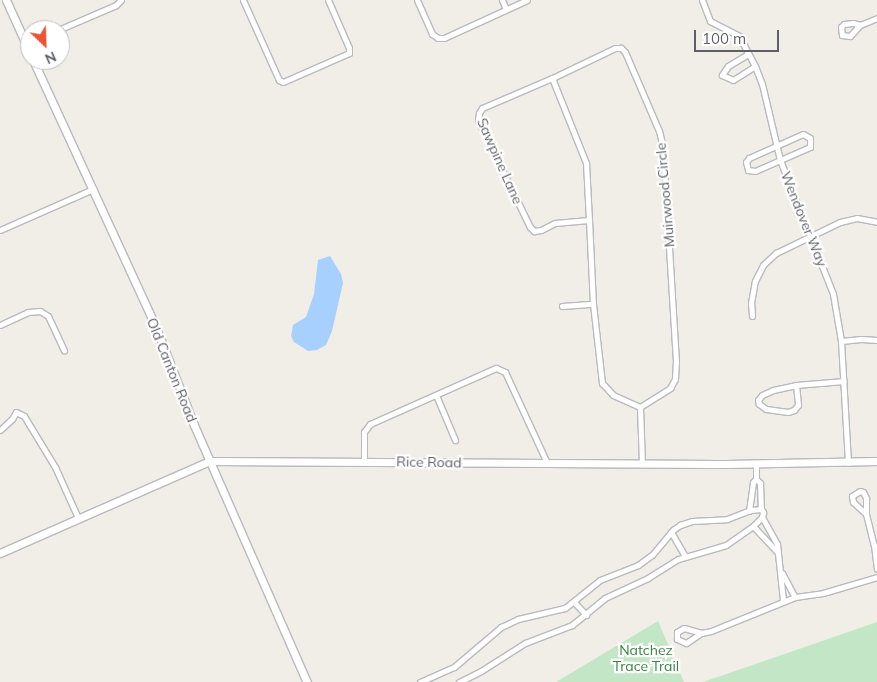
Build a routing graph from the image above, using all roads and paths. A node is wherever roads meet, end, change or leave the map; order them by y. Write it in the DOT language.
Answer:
graph roads {
  1 [pos="6,0"];
  2 [pos="121,0"];
  3 [pos="243,0"];
  4 [pos="328,0"];
  5 [pos="417,0"];
  6 [pos="502,0"];
  7 [pos="527,0"];
  8 [pos="702,0"];
  9 [pos="506,9"];
  10 [pos="877,18"];
  11 [pos="70,25"];
  12 [pos="860,25"];
  13 [pos="20,27"];
  14 [pos="748,54"];
  15 [pos="755,66"];
  16 [pos="38,70"];
  17 [pos="552,78"];
  18 [pos="776,145"];
  19 [pos="780,160"];
  20 [pos="93,189"];
  21 [pos="589,220"];
  22 [pos="877,222"];
  23 [pos="0,230"];
  24 [pos="808,237"];
  25 [pos="593,304"];
  26 [pos="562,306"];
  27 [pos="752,316"];
  28 [pos="0,325"];
  29 [pos="877,340"];
  30 [pos="841,341"];
  31 [pos="64,351"];
  32 [pos="844,381"];
  33 [pos="796,385"];
  34 [pos="436,395"];
  35 [pos="640,407"];
  36 [pos="0,430"];
  37 [pos="455,440"];
  38 [pos="210,461"];
  39 [pos="364,461"];
  40 [pos="877,462"];
  41 [pos="547,463"];
  42 [pos="642,463"];
  43 [pos="848,463"];
  44 [pos="756,464"];
  45 [pos="756,479"];
  46 [pos="761,509"];
  47 [pos="750,510"];
  48 [pos="866,514"];
  49 [pos="762,517"];
  50 [pos="78,518"];
  51 [pos="753,526"];
  52 [pos="671,532"];
  53 [pos="777,552"];
  54 [pos="0,553"];
  55 [pos="685,556"];
  56 [pos="877,569"];
  57 [pos="782,574"];
  58 [pos="877,577"];
  59 [pos="795,597"];
  60 [pos="783,600"];
  61 [pos="574,602"];
  62 [pos="586,615"];
  63 [pos="702,632"];
  64 [pos="434,680"];
  65 [pos="307,682"];
  66 [pos="420,682"];
  67 [pos="459,682"];
  1 -- 13 [label="street"];
  2 -- 11 [label="street"];
  3 -- 4 [label="street"];
  5 -- 9 [label="street"];
  6 -- 9 [label="street"];
  7 -- 9 [label="street"];
  8 -- 14 [label="street, Wendover Way"];
  10 -- 12 [label="street"];
  14 -- 15 [label="street, Wendover Way"];
  14 -- 15 [label="street"];
  15 -- 18 [label="street, Wendover Way"];
  16 -- 20 [label="street, Old Canton Road"];
  17 -- 21 [label="street"];
  17 -- 21 [label="street, Sawpine Lane"];
  17 -- 35 [label="street, Muirwood Circle"];
  18 -- 19 [label="street, Wendover Way"];
  18 -- 19 [label="street"];
  18 -- 19 [label="street"];
  19 -- 24 [label="street, Wendover Way"];
  20 -- 23 [label="street"];
  20 -- 38 [label="street, Old Canton Road"];
  21 -- 25 [label="street"];
  22 -- 24 [label="street"];
  24 -- 27 [label="street"];
  24 -- 30 [label="street, Wendover Way"];
  25 -- 26 [label="street"];
  25 -- 35 [label="street"];
  28 -- 31 [label="street"];
  29 -- 30 [label="street"];
  30 -- 32 [label="street, Wendover Way"];
  32 -- 33 [label="street"];
  32 -- 43 [label="street, Wendover Way"];
  33 -- 33 [label="street"];
  34 -- 37 [label="street"];
  34 -- 39 [label="street"];
  34 -- 41 [label="street"];
  35 -- 42 [label="street"];
  36 -- 50 [label="street"];
  38 -- 39 [label="street, Rice Road"];
  38 -- 50 [label="street, Rice Road"];
  38 -- 65 [label="street, Old Canton Road"];
  39 -- 41 [label="street, Rice Road"];
  40 -- 43 [label="street, Rice Road"];
  41 -- 42 [label="street, Rice Road"];
  42 -- 44 [label="street, Rice Road"];
  43 -- 44 [label="street, Rice Road"];
  44 -- 45 [label="street"];
  45 -- 46 [label="street"];
  45 -- 47 [label="street"];
  46 -- 47 [label="street"];
  46 -- 49 [label="street"];
  47 -- 52 [label="street"];
  48 -- 56 [label="street"];
  49 -- 51 [label="street"];
  49 -- 53 [label="street"];
  50 -- 54 [label="street, Rice Road"];
  51 -- 53 [label="street"];
  51 -- 55 [label="street"];
  52 -- 55 [label="street"];
  52 -- 61 [label="street"];
  53 -- 57 [label="street"];
  55 -- 62 [label="street"];
  57 -- 59 [label="street"];
  57 -- 60 [label="street"];
  58 -- 59 [label="street"];
  59 -- 60 [label="street"];
  60 -- 63 [label="street"];
  61 -- 62 [label="street"];
  61 -- 64 [label="street"];
  62 -- 67 [label="street"];
  64 -- 66 [label="street"];
}
